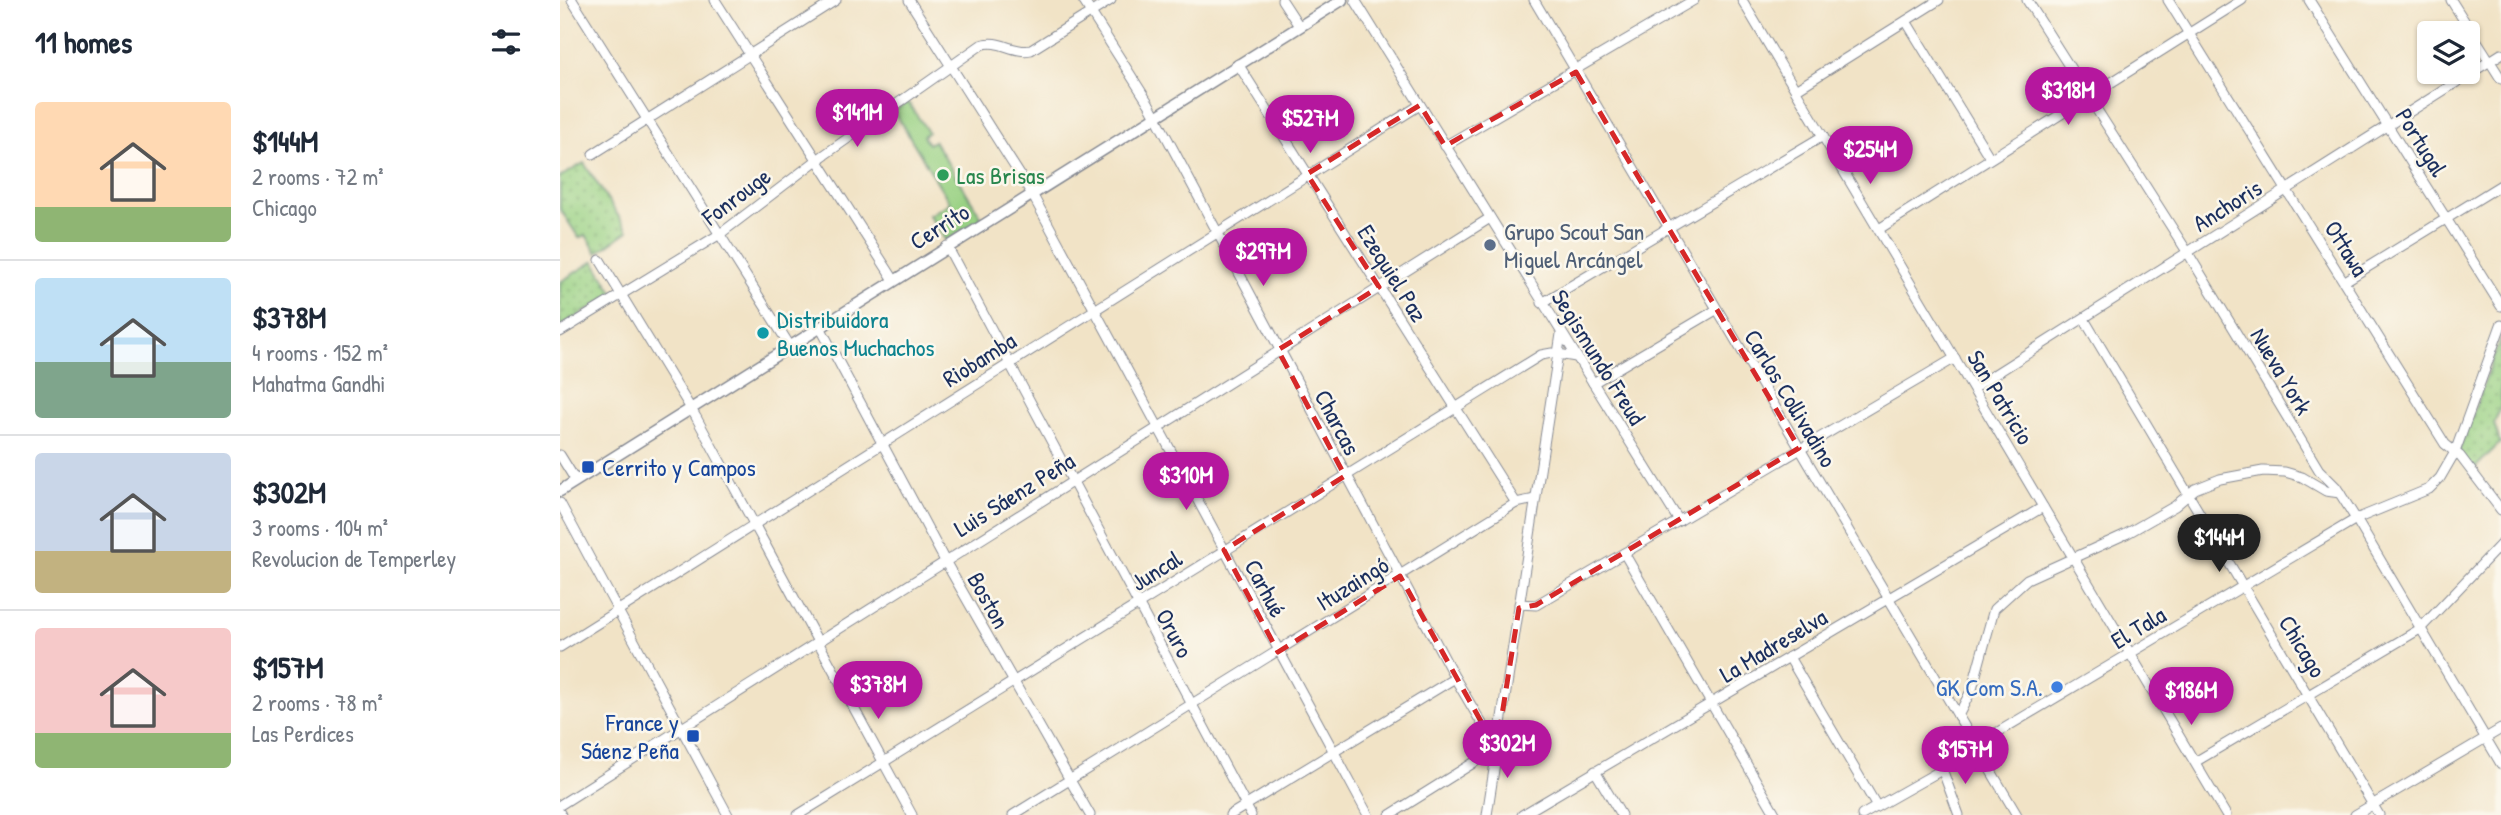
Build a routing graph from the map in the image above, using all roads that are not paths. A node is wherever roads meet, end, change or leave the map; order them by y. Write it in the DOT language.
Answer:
graph roads {
  1 [pos="572,0"];
  2 [pos="715,0"];
  3 [pos="836,0"];
  4 [pos="909,0"];
  5 [pos="1083,0"];
  6 [pos="1111,0"];
  7 [pos="1282,0"];
  8 [pos="1342,0"];
  9 [pos="1355,0"];
  10 [pos="1534,0"];
  11 [pos="1694,0"];
  12 [pos="1742,0"];
  13 [pos="1939,0"];
  14 [pos="2027,0"];
  15 [pos="2168,0"];
  16 [pos="2242,0"];
  17 [pos="2309,0"];
  18 [pos="2451,0"];
  19 [pos="1091,13"];
  20 [pos="1906,21"];
  21 [pos="1298,26"];
  22 [pos="2189,33"];
  23 [pos="750,54"];
  24 [pos="2501,54"];
  25 [pos="2490,61"];
  26 [pos="1238,64"];
  27 [pos="950,66"];
  28 [pos="1576,72"];
  29 [pos="2501,79"];
  30 [pos="1797,89"];
  31 [pos="2088,97"];
  32 [pos="1420,105"];
  33 [pos="1155,115"];
  34 [pos="647,121"];
  35 [pos="2389,126"];
  36 [pos="1823,136"];
  37 [pos="1445,146"];
  38 [pos="593,154"];
  39 [pos="1990,158"];
  40 [pos="817,160"];
  41 [pos="1307,174"];
  42 [pos="2501,185"];
  43 [pos="2288,190"];
  44 [pos="1032,194"];
  45 [pos="1490,218"];
  46 [pos="2447,218"];
  47 [pos="1667,227"];
  48 [pos="1879,229"];
  49 [pos="1218,232"];
  50 [pos="720,234"];
  51 [pos="947,246"];
  52 [pos="2188,253"];
  53 [pos="600,260"];
  54 [pos="894,280"];
  55 [pos="2345,281"];
  56 [pos="1379,287"];
  57 [pos="621,294"];
  58 [pos="1542,303"];
  59 [pos="2501,306"];
  60 [pos="1094,309"];
  61 [pos="1716,310"];
  62 [pos="2084,319"];
  63 [pos="2501,325"];
  64 [pos="820,327"];
  65 [pos="560,332"];
  66 [pos="1560,334"];
  67 [pos="790,346"];
  68 [pos="1278,350"];
  69 [pos="1557,354"];
  70 [pos="1576,357"];
  71 [pos="1955,358"];
  72 [pos="1009,363"];
  73 [pos="1593,383"];
  74 [pos="1973,387"];
  75 [pos="1455,408"];
  76 [pos="691,409"];
  77 [pos="1157,427"];
  78 [pos="882,444"];
  79 [pos="1799,448"];
  80 [pos="2455,452"];
  81 [pos="560,455"];
  82 [pos="1345,476"];
  83 [pos="576,481"];
  84 [pos="1072,481"];
  85 [pos="560,491"];
  86 [pos="2340,493"];
  87 [pos="2189,494"];
  88 [pos="1535,499"];
  89 [pos="560,503"];
  90 [pos="1516,503"];
  91 [pos="2043,507"];
  92 [pos="2501,510"];
  93 [pos="2356,519"];
  94 [pos="1679,520"];
  95 [pos="755,524"];
  96 [pos="2501,544"];
  97 [pos="1224,550"];
  98 [pos="1623,553"];
  99 [pos="2070,556"];
  100 [pos="945,561"];
  101 [pos="1399,576"];
  102 [pos="2244,586"];
  103 [pos="1888,598"];
  104 [pos="1138,604"];
  105 [pos="1519,604"];
  106 [pos="618,611"];
  107 [pos="2420,629"];
  108 [pos="818,642"];
  109 [pos="560,647"];
  110 [pos="1278,652"];
  111 [pos="2131,655"];
  112 [pos="1790,657"];
  113 [pos="1455,678"];
  114 [pos="1012,682"];
  115 [pos="2309,695"];
  116 [pos="1191,704"];
  117 [pos="1710,705"];
  118 [pos="1958,716"];
  119 [pos="682,728"];
  120 [pos="2501,729"];
  121 [pos="2485,737"];
  122 [pos="1498,740"];
  123 [pos="1976,746"];
  124 [pos="1332,752"];
  125 [pos="1495,760"];
  126 [pos="883,761"];
  127 [pos="2195,762"];
  128 [pos="2501,764"];
  129 [pos="1942,769"];
  130 [pos="1595,771"];
  131 [pos="1069,780"];
  132 [pos="2373,804"];
  133 [pos="560,805"];
  134 [pos="1246,805"];
  135 [pos="1876,806"];
  136 [pos="728,815"];
  137 [pos="798,815"];
  138 [pos="912,815"];
  139 [pos="1013,815"];
  140 [pos="1090,815"];
  141 [pos="1230,815"];
  142 [pos="1251,815"];
  143 [pos="1368,815"];
  144 [pos="1390,815"];
  145 [pos="1487,815"];
  146 [pos="1522,815"];
  147 [pos="1621,815"];
  148 [pos="1776,815"];
  149 [pos="1861,815"];
  150 [pos="1959,815"];
  151 [pos="2017,815"];
  152 [pos="2226,815"];
  153 [pos="2355,815"];
  154 [pos="2379,815"];
  1 -- 34 [label="street"];
  2 -- 23 [label="street"];
  3 -- 23 [label="street"];
  4 -- 27 [label="street, Carhué"];
  5 -- 19 [label="street, Charcas"];
  6 -- 19 [label="street, Fonrouge"];
  7 -- 21 [label="street"];
  8 -- 21 [label="main road, Cerrito"];
  9 -- 32 [label="street, Segismundo Freud"];
  10 -- 28 [label="street, Carlos Collivadino"];
  11 -- 28 [label="street"];
  12 -- 30 [label="street, San Patricio"];
  13 -- 20 [label="street"];
  14 -- 31 [label="street, Nueva York"];
  15 -- 22 [label="street, Ottawa"];
  16 -- 22 [label="street"];
  17 -- 35 [label="street, Portugal"];
  18 -- 25 [label="street"];
  19 -- 27 [label="street, Fonrouge"];
  19 -- 33 [label="street, Charcas"];
  20 -- 30 [label="street"];
  20 -- 39 [label="street"];
  21 -- 26 [label="main road, Cerrito"];
  22 -- 31 [label="street"];
  22 -- 43 [label="street, Ottawa"];
  23 -- 34 [label="street"];
  23 -- 40 [label="street"];
  24 -- 25 [label="street, Anchoris"];
  25 -- 29 [label="street"];
  25 -- 35 [label="street, Anchoris"];
  26 -- 33 [label="main road, Cerrito"];
  26 -- 41 [label="street, Ezequiel Paz"];
  27 -- 40 [label="street, Fonrouge"];
  27 -- 44 [label="street, Carhué"];
  28 -- 37 [label="street"];
  28 -- 47 [label="street, Carlos Collivadino"];
  30 -- 36 [label="street, San Patricio"];
  31 -- 39 [label="street"];
  31 -- 52 [label="street, Nueva York"];
  32 -- 37 [label="street, Segismundo Freud"];
  32 -- 41 [label="street, Riobamba"];
  33 -- 44 [label="main road, Cerrito"];
  33 -- 49 [label="street, Charcas"];
  34 -- 38 [label="street"];
  34 -- 50 [label="street"];
  35 -- 43 [label="street, Anchoris"];
  35 -- 46 [label="street, Portugal"];
  36 -- 47 [label="street"];
  36 -- 48 [label="street, San Patricio"];
  37 -- 45 [label="street, Segismundo Freud"];
  39 -- 48 [label="street"];
  40 -- 50 [label="street, Fonrouge"];
  40 -- 54 [label="street"];
  41 -- 49 [label="street, Riobamba"];
  41 -- 56 [label="street, Ezequiel Paz"];
  42 -- 46 [label="street"];
  43 -- 52 [label="street, Anchoris"];
  43 -- 55 [label="street, Ottawa"];
  44 -- 51 [label="main road, Cerrito"];
  44 -- 60 [label="street, Carhué"];
  45 -- 56 [label="street, Luis Sáenz Peña"];
  45 -- 58 [label="street, Segismundo Freud"];
  46 -- 55 [label="street"];
  46 -- 59 [label="street, Portugal"];
  47 -- 58 [label="street"];
  47 -- 61 [label="street, Carlos Collivadino"];
  48 -- 71 [label="street, San Patricio"];
  49 -- 60 [label="street, Riobamba"];
  49 -- 68 [label="street, Charcas"];
  50 -- 57 [label="street, Fonrouge"];
  50 -- 67 [label="street"];
  51 -- 54 [label="main road, Cerrito"];
  51 -- 72 [label="street, Oruro"];
  52 -- 62 [label="street, Anchoris"];
  52 -- 86 [label="street, Nueva York"];
  53 -- 57 [label="street"];
  54 -- 64 [label="main road, Cerrito"];
  55 -- 80 [label="street, Ottawa"];
  56 -- 68 [label="street, Luis Sáenz Peña"];
  56 -- 75 [label="street, Ezequiel Paz"];
  57 -- 65 [label="street, Fonrouge"];
  57 -- 76 [label="street"];
  58 -- 66 [label="street, Segismundo Freud"];
  60 -- 72 [label="street, Riobamba"];
  60 -- 77 [label="street, Carhué"];
  61 -- 73 [label="street"];
  61 -- 79 [label="street, Carlos Collivadino"];
  62 -- 74 [label="street, Anchoris"];
  62 -- 87 [label="street, Chicago"];
  63 -- 80 [label="street, El Tala"];
  64 -- 67 [label="main road, Cerrito"];
  64 -- 78 [label="street, Boston"];
  66 -- 69 [label="street"];
  66 -- 70 [label="street, Segismundo Freud"];
  67 -- 76 [label="main road, Cerrito"];
  68 -- 77 [label="street, Luis Sáenz Peña"];
  68 -- 82 [label="street, Charcas"];
  69 -- 70 [label="street, Juncal"];
  69 -- 75 [label="street, Juncal"];
  69 -- 88 [label="street"];
  70 -- 73 [label="street, Segismundo Freud"];
  71 -- 74 [label="street, San Patricio"];
  71 -- 79 [label="street"];
  72 -- 78 [label="street, Riobamba"];
  72 -- 84 [label="street, Oruro"];
  73 -- 94 [label="street, Segismundo Freud"];
  74 -- 91 [label="street, San Patricio"];
  75 -- 82 [label="street, Juncal"];
  75 -- 90 [label="street, Ezequiel Paz"];
  76 -- 83 [label="main road, Cerrito"];
  76 -- 95 [label="street"];
  77 -- 84 [label="street, Luis Sáenz Peña"];
  77 -- 97 [label="street, Carhué"];
  78 -- 95 [label="street, Riobamba"];
  78 -- 100 [label="street, Boston"];
  79 -- 94 [label="street"];
  79 -- 103 [label="street, Carlos Collivadino"];
  80 -- 92 [label="street, Ottawa"];
  80 -- 93 [label="street, El Tala"];
  81 -- 83 [label="street"];
  82 -- 97 [label="street, Juncal"];
  82 -- 101 [label="street, Charcas"];
  83 -- 85 [label="main road, Cerrito"];
  84 -- 100 [label="street, Luis Sáenz Peña"];
  84 -- 104 [label="street, Oruro"];
  86 -- 87 [label="street"];
  86 -- 93 [label="street, Nueva York"];
  87 -- 99 [label="street"];
  87 -- 102 [label="street, Chicago"];
  88 -- 90 [label="street, Ituzaingó"];
  88 -- 105 [label="street"];
  89 -- 106 [label="street"];
  90 -- 101 [label="street, Ituzaingó"];
  91 -- 99 [label="street, San Patricio"];
  91 -- 103 [label="street, La Madreselva"];
  93 -- 102 [label="street, El Tala"];
  93 -- 107 [label="street, Nueva York"];
  94 -- 98 [label="street"];
  95 -- 106 [label="street, Riobamba"];
  95 -- 108 [label="street"];
  96 -- 107 [label="street"];
  97 -- 104 [label="street, Juncal"];
  97 -- 110 [label="street, Carhué"];
  98 -- 105 [label="street"];
  98 -- 117 [label="street"];
  99 -- 111 [label="street, San Patricio"];
  99 -- 118 [label="street"];
  100 -- 108 [label="street, Luis Sáenz Peña"];
  100 -- 114 [label="street, Boston"];
  101 -- 110 [label="street, Ituzaingó"];
  101 -- 113 [label="street, Charcas"];
  102 -- 111 [label="street, El Tala"];
  102 -- 115 [label="street, Chicago"];
  103 -- 112 [label="street, La Madreselva"];
  103 -- 118 [label="street, Carlos Collivadino"];
  104 -- 114 [label="street, Juncal"];
  104 -- 116 [label="street, Oruro"];
  105 -- 122 [label="street"];
  106 -- 109 [label="street, Riobamba"];
  106 -- 119 [label="street"];
  107 -- 115 [label="street"];
  107 -- 121 [label="street, Nueva York"];
  108 -- 119 [label="street, Luis Sáenz Peña"];
  108 -- 126 [label="street"];
  110 -- 116 [label="street, Ituzaingó"];
  110 -- 124 [label="street, Carhué"];
  111 -- 123 [label="street, El Tala"];
  111 -- 127 [label="street, San Patricio"];
  112 -- 117 [label="street, La Madreselva"];
  112 -- 135 [label="street"];
  113 -- 122 [label="street, Charcas"];
  113 -- 124 [label="street"];
  114 -- 126 [label="street, Juncal"];
  114 -- 131 [label="street, Boston"];
  115 -- 127 [label="street"];
  115 -- 132 [label="street, Chicago"];
  116 -- 131 [label="street, Ituzaingó"];
  116 -- 134 [label="street, Oruro"];
  117 -- 130 [label="street, La Madreselva"];
  117 -- 148 [label="street"];
  118 -- 123 [label="street, Carlos Collivadino"];
  119 -- 133 [label="street, Luis Sáenz Peña"];
  119 -- 136 [label="street"];
  120 -- 121 [label="street"];
  121 -- 128 [label="street, Nueva York"];
  121 -- 132 [label="street"];
  122 -- 125 [label="street"];
  123 -- 129 [label="street, El Tala"];
  123 -- 151 [label="street, Carlos Collivadino"];
  124 -- 134 [label="street"];
  124 -- 143 [label="street, Carhué"];
  125 -- 144 [label="street"];
  125 -- 145 [label="street"];
  126 -- 137 [label="street, Juncal"];
  126 -- 138 [label="street"];
  127 -- 152 [label="street, San Patricio"];
  129 -- 135 [label="street, El Tala"];
  129 -- 150 [label="street"];
  130 -- 146 [label="street, La Madreselva"];
  130 -- 147 [label="street"];
  131 -- 139 [label="street, Ituzaingó"];
  131 -- 140 [label="street, Boston"];
  132 -- 153 [label="street"];
  132 -- 154 [label="street, Chicago"];
  134 -- 141 [label="street"];
  134 -- 142 [label="street, Oruro"];
  135 -- 149 [label="street, El Tala"];
}
